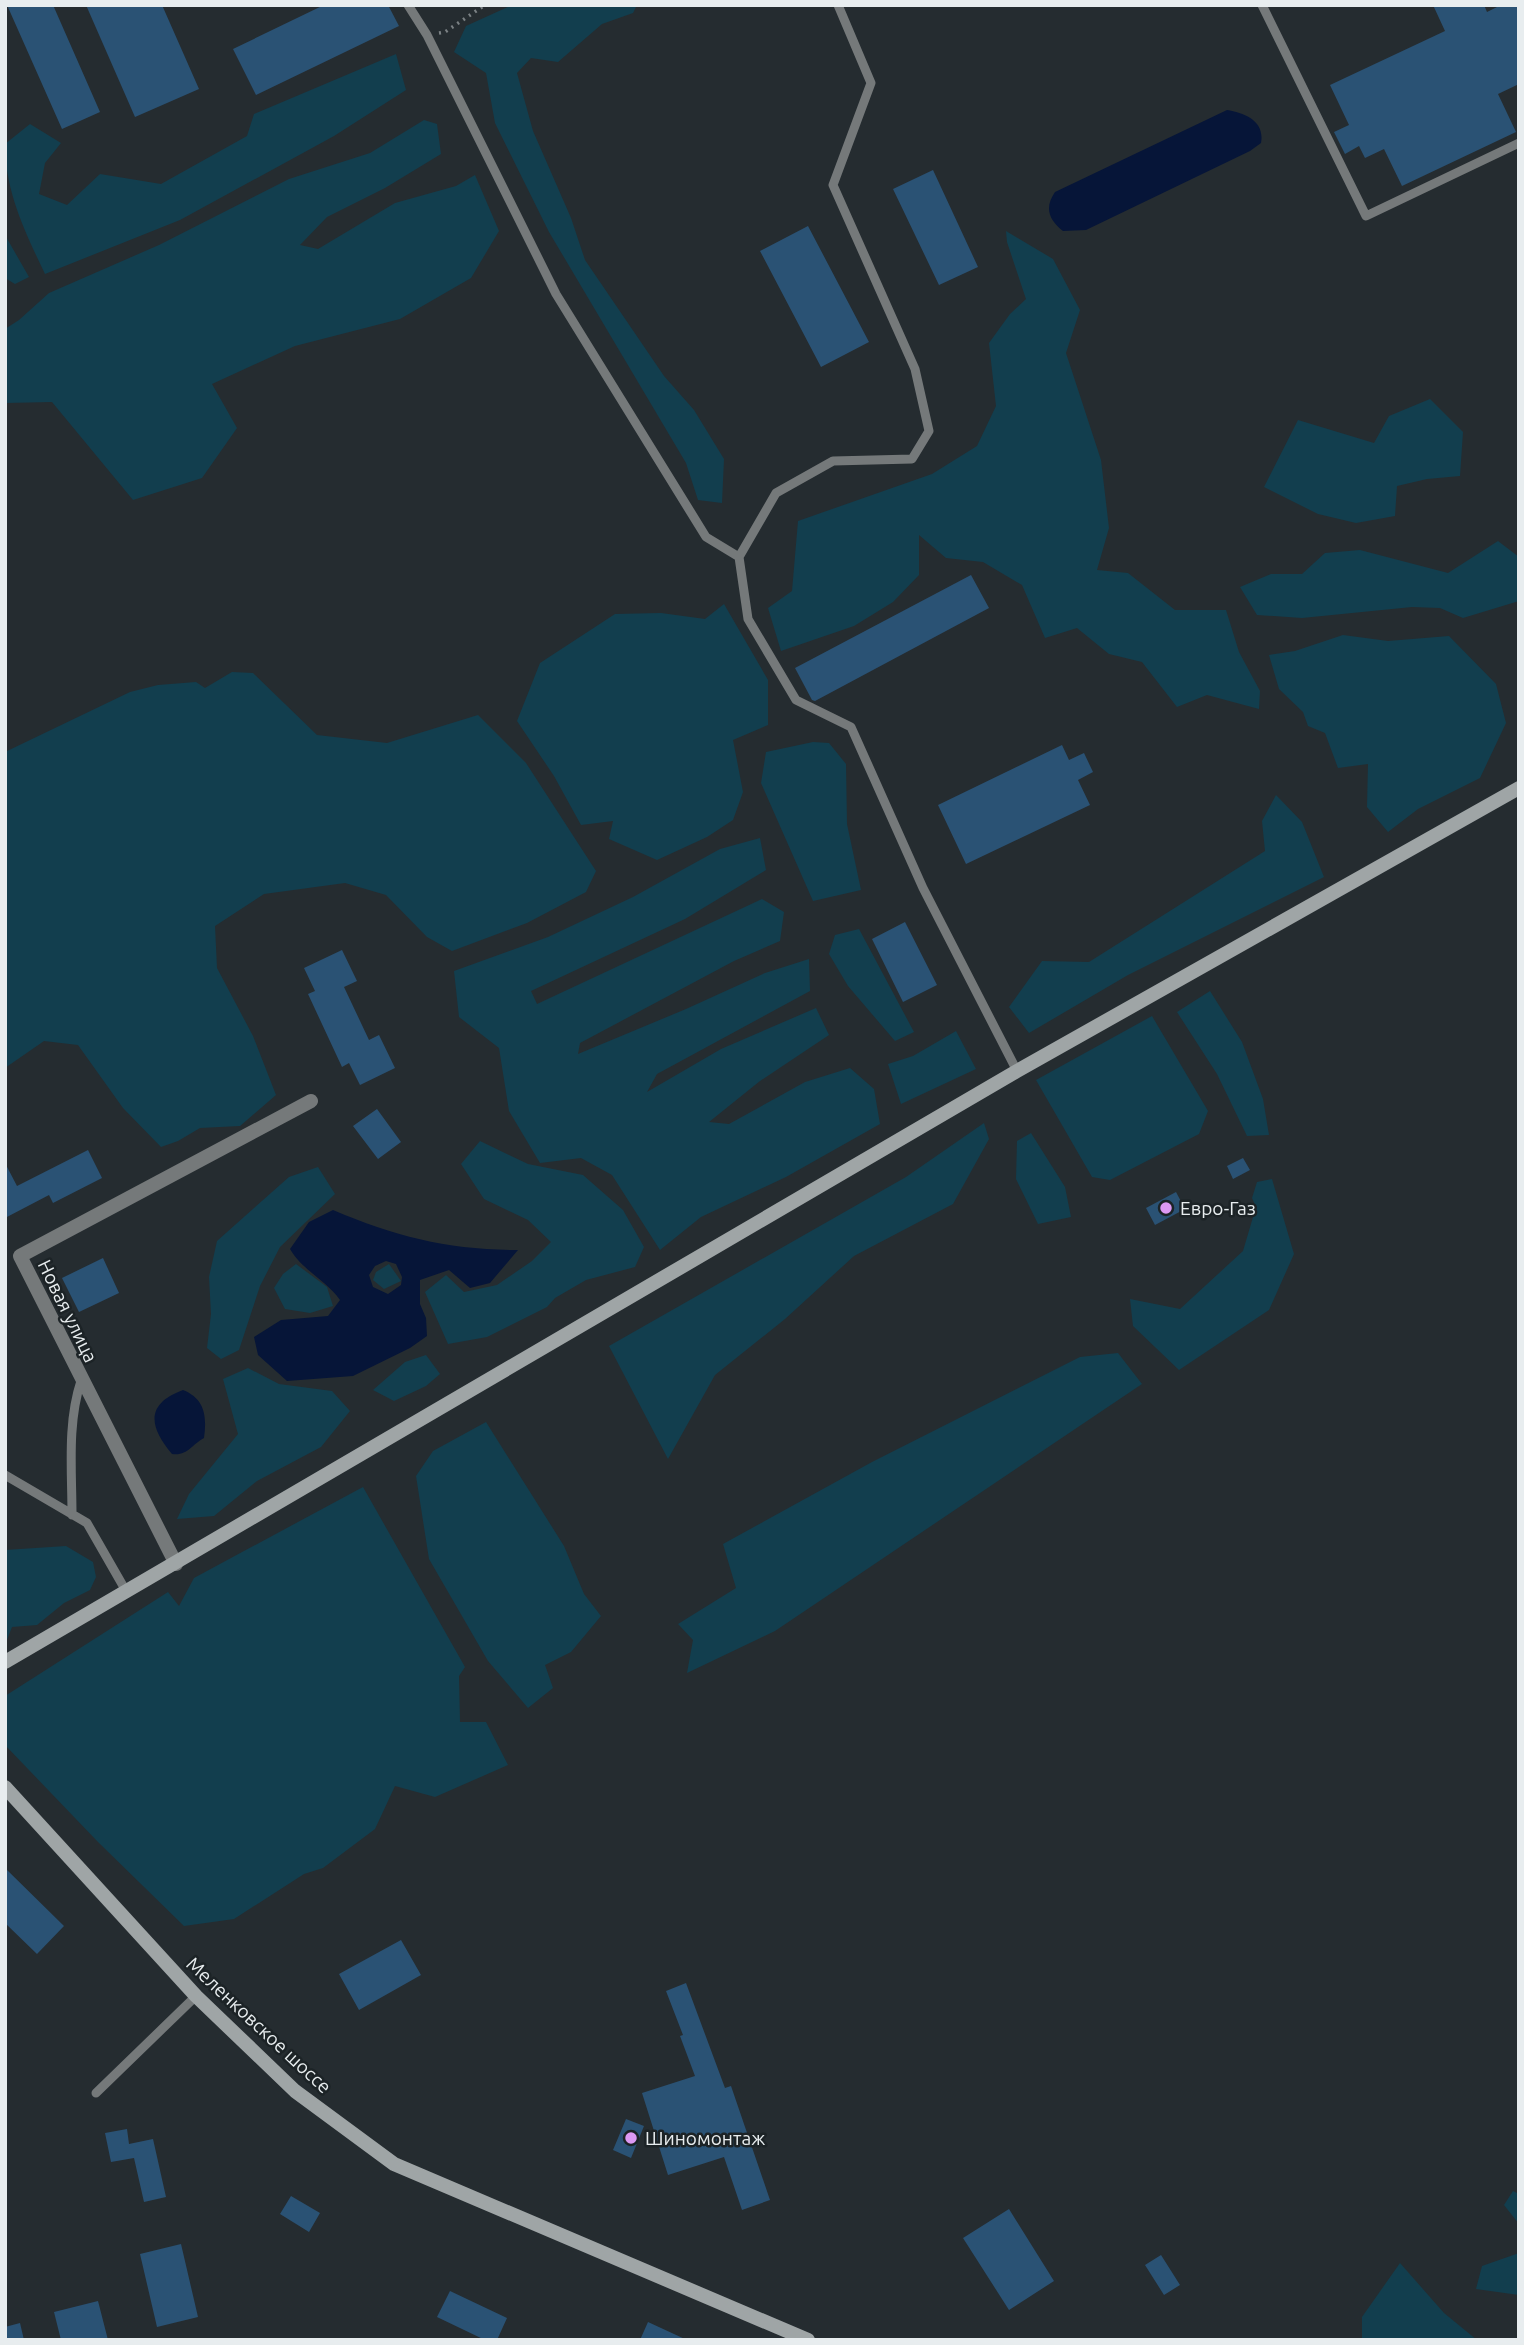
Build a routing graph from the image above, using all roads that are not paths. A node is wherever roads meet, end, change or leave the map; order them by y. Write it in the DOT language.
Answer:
graph roads {
  1 [pos="408,5"];
  2 [pos="838,5"];
  3 [pos="1262,5"];
  4 [pos="1519,143"];
  5 [pos="739,557"];
  6 [pos="1519,788"];
  7 [pos="1017,1071"];
  8 [pos="311,1101"];
  9 [pos="81,1381"];
  10 [pos="5,1475"];
  11 [pos="72,1515"];
  12 [pos="176,1563"];
  13 [pos="126,1591"];
  14 [pos="5,1662"];
  15 [pos="5,1787"];
  16 [pos="196,1997"];
  17 [pos="96,2093"];
  18 [pos="808,2340"];
  1 -- 5 [label="lane"];
  2 -- 5 [label="lane"];
  3 -- 4 [label="lane"];
  5 -- 7 [label="lane"];
  6 -- 7 [label="street"];
  7 -- 12 [label="street"];
  8 -- 9 [label="street, Новая улица"];
  9 -- 11 [label="lane"];
  9 -- 12 [label="street, Новая улица"];
  10 -- 11 [label="lane"];
  11 -- 13 [label="lane"];
  12 -- 13 [label="street"];
  13 -- 14 [label="street"];
  15 -- 16 [label="street, Меленковское шоссе"];
  16 -- 17 [label="lane"];
  16 -- 18 [label="street, Меленковское шоссе"];
}
